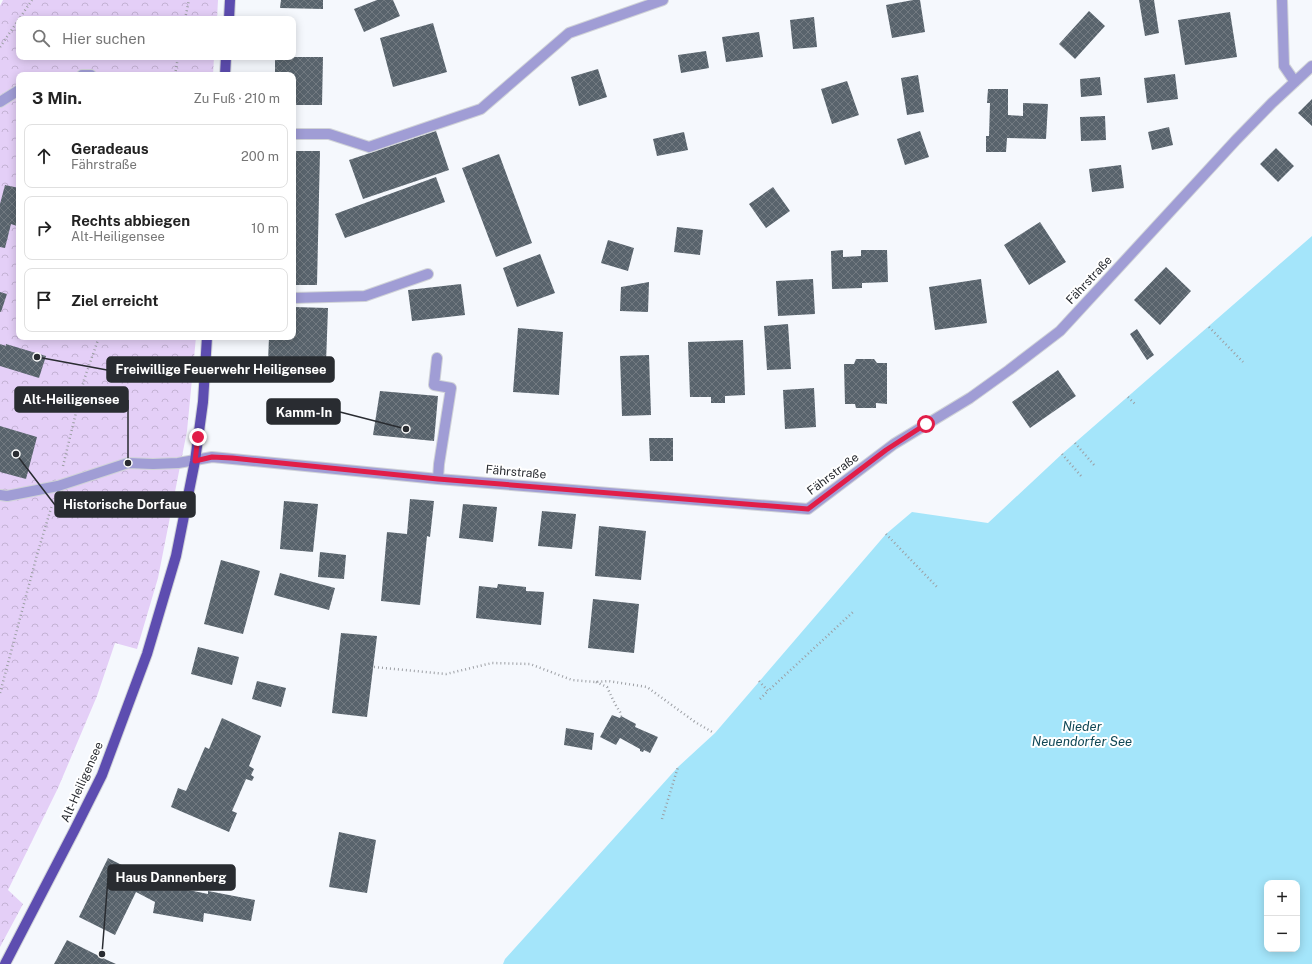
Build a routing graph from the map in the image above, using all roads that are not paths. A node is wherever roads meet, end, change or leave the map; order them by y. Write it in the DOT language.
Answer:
graph roads {
  1 [pos="230,0"];
  2 [pos="663,0"];
  3 [pos="1282,0"];
  4 [pos="229,16"];
  5 [pos="226,60"];
  6 [pos="1312,66"];
  7 [pos="225,72"];
  8 [pos="1295,82"];
  9 [pos="16,92"];
  10 [pos="0,102"];
  11 [pos="296,134"];
  12 [pos="428,274"];
  13 [pos="296,298"];
  14 [pos="207,340"];
  15 [pos="437,358"];
  16 [pos="195,461"];
  17 [pos="438,479"];
  18 [pos="0,495"];
  19 [pos="5,964"];
  1 -- 4 [label="main road"];
  2 -- 11 [label="street"];
  3 -- 8 [label="street"];
  5 -- 7 [label="main road"];
  6 -- 8 [label="street, Fährstraße"];
  8 -- 17 [label="street, Fährstraße"];
  9 -- 10 [label="street"];
  12 -- 13 [label="street"];
  14 -- 16 [label="main road, Alt-Heiligensee"];
  15 -- 17 [label="street"];
  16 -- 17 [label="street, Fährstraße"];
  16 -- 18 [label="street"];
  16 -- 19 [label="main road, Alt-Heiligensee"];
}
